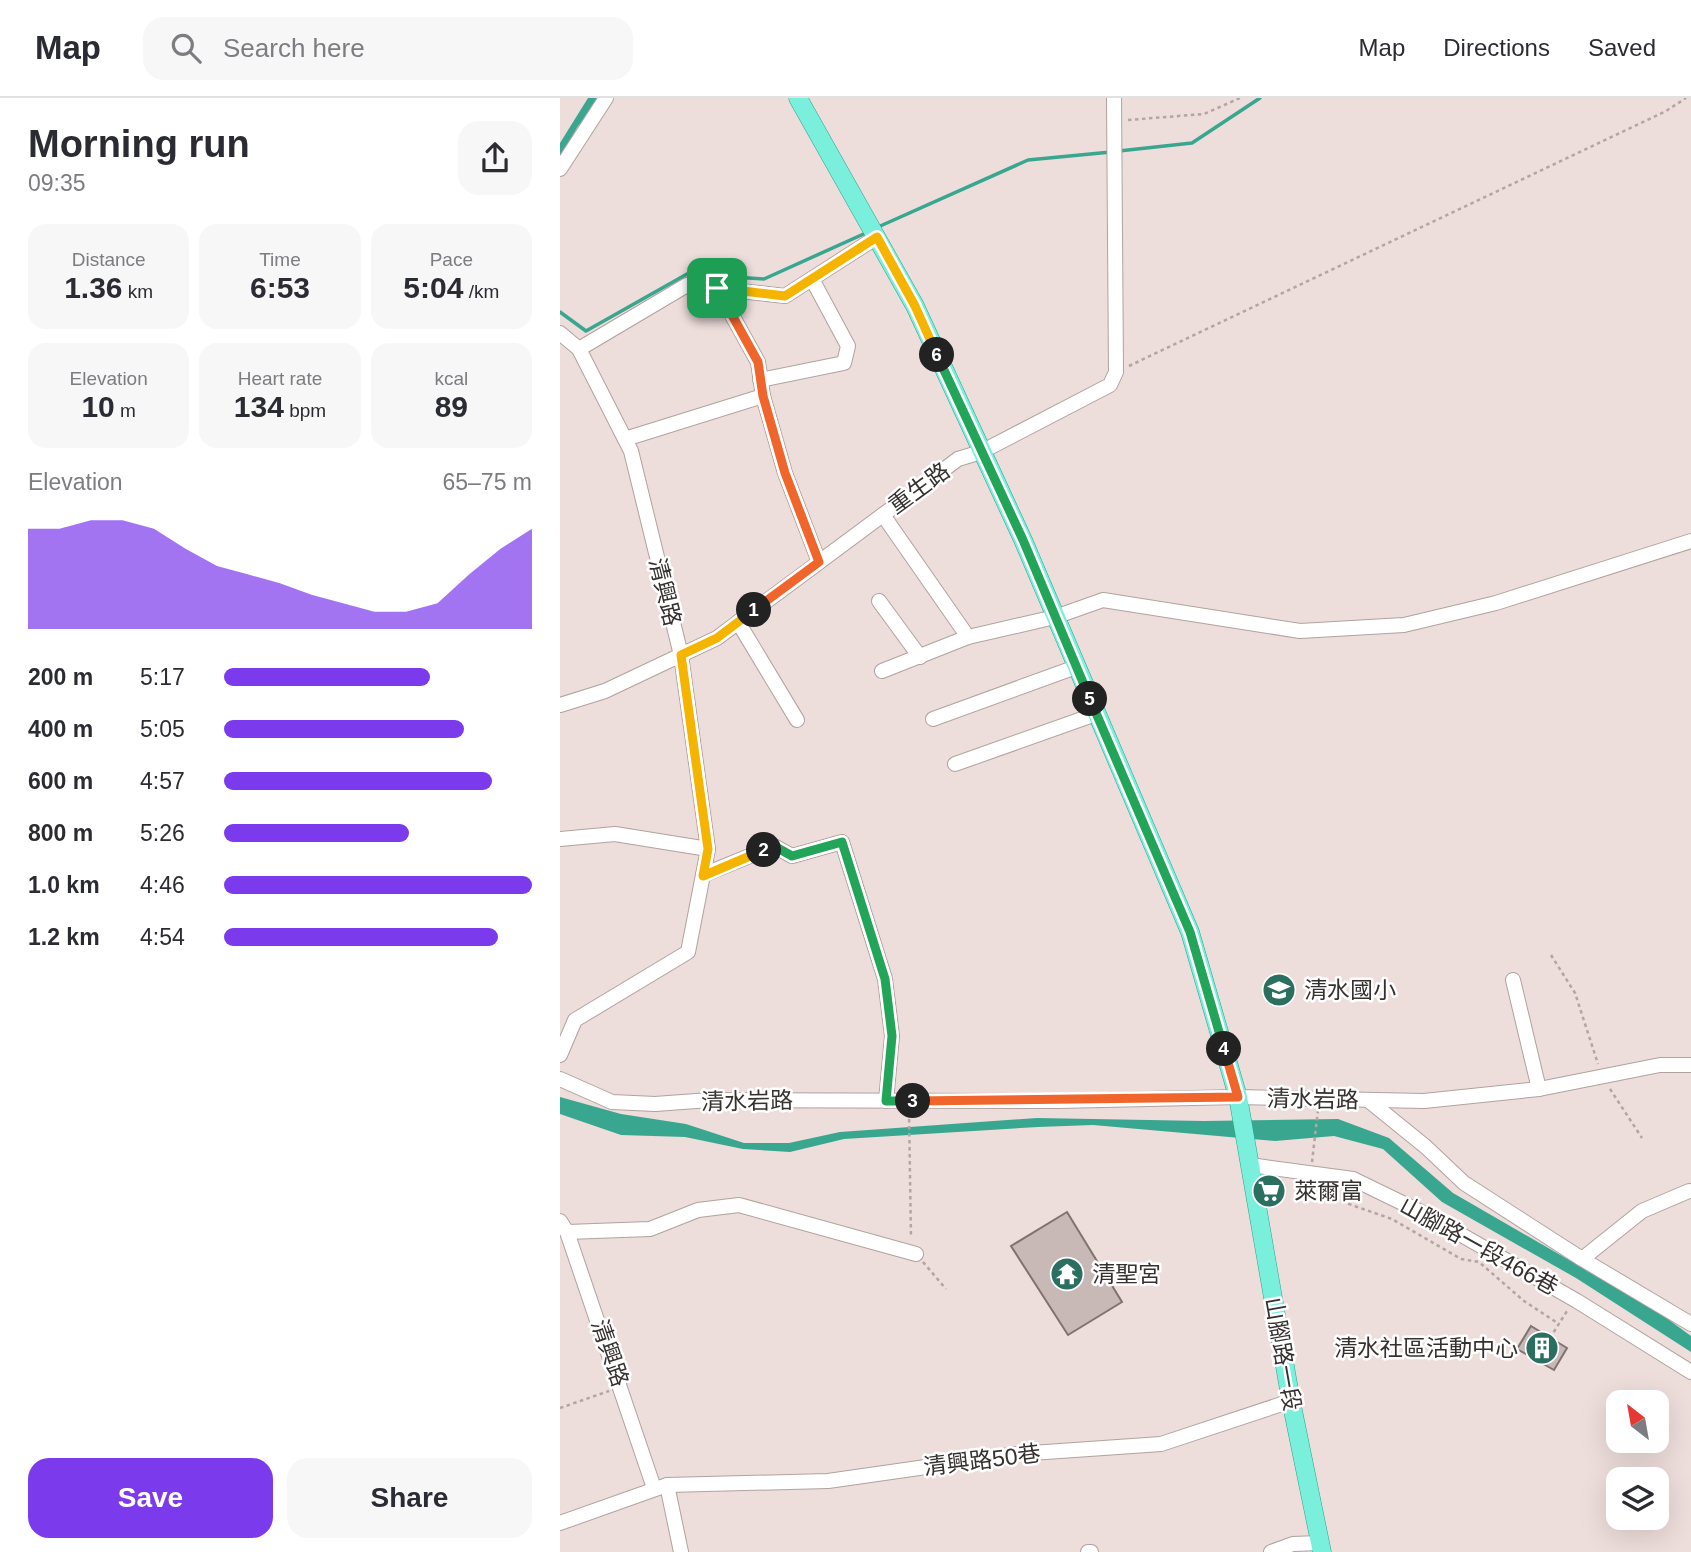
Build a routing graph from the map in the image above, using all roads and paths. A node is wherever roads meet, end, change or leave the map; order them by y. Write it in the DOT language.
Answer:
graph roads {
  1 [pos="606,98"];
  2 [pos="798,98"];
  3 [pos="1114,98"];
  4 [pos="1240,98"];
  5 [pos="1686,98"];
  6 [pos="1115,120"];
  7 [pos="560,169"];
  8 [pos="877,237"];
  9 [pos="812,279"];
  10 [pos="717,288"];
  11 [pos="560,334"];
  12 [pos="579,349"];
  13 [pos="1116,372"];
  14 [pos="760,380"];
  15 [pos="763,396"];
  16 [pos="625,439"];
  17 [pos="981,452"];
  18 [pos="883,515"];
  19 [pos="1691,541"];
  20 [pos="819,562"];
  21 [pos="878,601"];
  22 [pos="1055,617"];
  23 [pos="738,622"];
  24 [pos="968,637"];
  25 [pos="681,655"];
  26 [pos="919,656"];
  27 [pos="1076,667"];
  28 [pos="882,671"];
  29 [pos="560,705"];
  30 [pos="1096,714"];
  31 [pos="933,719"];
  32 [pos="797,720"];
  33 [pos="955,764"];
  34 [pos="560,839"];
  35 [pos="708,849"];
  36 [pos="703,876"];
  37 [pos="1551,955"];
  38 [pos="1513,981"];
  39 [pos="560,1055"];
  40 [pos="1691,1065"];
  41 [pos="1603,1078"];
  42 [pos="560,1079"];
  43 [pos="1539,1089"];
  44 [pos="1368,1100"];
  45 [pos="886,1101"];
  46 [pos="909,1101"];
  47 [pos="1239,1105"];
  48 [pos="1318,1110"];
  49 [pos="1642,1138"];
  50 [pos="1314,1149"];
  51 [pos="1249,1160"];
  52 [pos="1312,1172"];
  53 [pos="1689,1191"];
  54 [pos="564,1227"];
  55 [pos="916,1254"];
  56 [pos="1582,1259"];
  57 [pos="946,1289"];
  58 [pos="1574,1300"];
  59 [pos="1559,1324"];
  60 [pos="1691,1324"];
  61 [pos="1550,1338"];
  62 [pos="1691,1372"];
  63 [pos="622,1387"];
  64 [pos="1291,1401"];
  65 [pos="560,1408"];
  66 [pos="661,1486"];
  67 [pos="560,1523"];
  68 [pos="1321,1548"];
  69 [pos="681,1552"];
  70 [pos="1271,1552"];
  1 -- 7 [label="street"];
  2 -- 8 [label="main road"];
  3 -- 6 [label="street"];
  4 -- 6 [label="path"];
  5 -- 13 [label="path"];
  6 -- 13 [label="street"];
  8 -- 9 [label="street"];
  8 -- 17 [label="main road"];
  9 -- 10 [label="street"];
  9 -- 14 [label="street"];
  10 -- 12 [label="street"];
  10 -- 14 [label="street"];
  11 -- 12 [label="street, 清興路"];
  12 -- 16 [label="street, 清興路"];
  13 -- 17 [label="street, 重生路"];
  14 -- 15 [label="street"];
  15 -- 16 [label="street"];
  15 -- 20 [label="street"];
  16 -- 25 [label="street, 清興路"];
  17 -- 18 [label="street, 重生路"];
  17 -- 22 [label="main road"];
  18 -- 20 [label="street, 重生路"];
  18 -- 24 [label="street"];
  19 -- 22 [label="street"];
  20 -- 23 [label="street, 重生路"];
  21 -- 26 [label="street"];
  22 -- 24 [label="street"];
  22 -- 27 [label="main road"];
  23 -- 25 [label="street, 重生路"];
  23 -- 32 [label="street"];
  24 -- 26 [label="street"];
  25 -- 29 [label="street, 重生路"];
  25 -- 35 [label="street, 清興路"];
  26 -- 28 [label="street"];
  27 -- 30 [label="main road"];
  27 -- 31 [label="street"];
  30 -- 33 [label="street"];
  30 -- 47 [label="main road"];
  34 -- 35 [label="street"];
  35 -- 36 [label="street, 清興路"];
  36 -- 39 [label="street, 清興路"];
  36 -- 45 [label="street"];
  37 -- 41 [label="path"];
  38 -- 43 [label="street"];
  40 -- 41 [label="street, 清水岩路"];
  41 -- 43 [label="street, 清水岩路"];
  41 -- 49 [label="path"];
  42 -- 45 [label="street, 清水岩路"];
  43 -- 44 [label="street, 清水岩路"];
  44 -- 47 [label="street, 清水岩路"];
  44 -- 56 [label="street"];
  45 -- 46 [label="street, 清水岩路"];
  46 -- 47 [label="street, 清水岩路"];
  46 -- 55 [label="path"];
  47 -- 51 [label="main road, 山腳路一段"];
  48 -- 50 [label="path"];
  51 -- 52 [label="street, 山腳路一段466巷"];
  51 -- 64 [label="main road, 山腳路一段"];
  52 -- 58 [label="street, 山腳路一段466巷"];
  52 -- 59 [label="path"];
  53 -- 56 [label="street"];
  54 -- 55 [label="street"];
  54 -- 63 [label="street, 清興路"];
  55 -- 57 [label="path"];
  56 -- 60 [label="street"];
  58 -- 59 [label="path"];
  58 -- 62 [label="street, 山腳路一段466巷"];
  59 -- 61 [label="path"];
  63 -- 65 [label="path"];
  63 -- 66 [label="street, 清興路"];
  64 -- 66 [label="street, 清興路50巷"];
  64 -- 68 [label="main road, 山腳路一段"];
  66 -- 67 [label="street, 清興路50巷"];
  66 -- 69 [label="street, 清興路"];
  68 -- 70 [label="street"];
}
